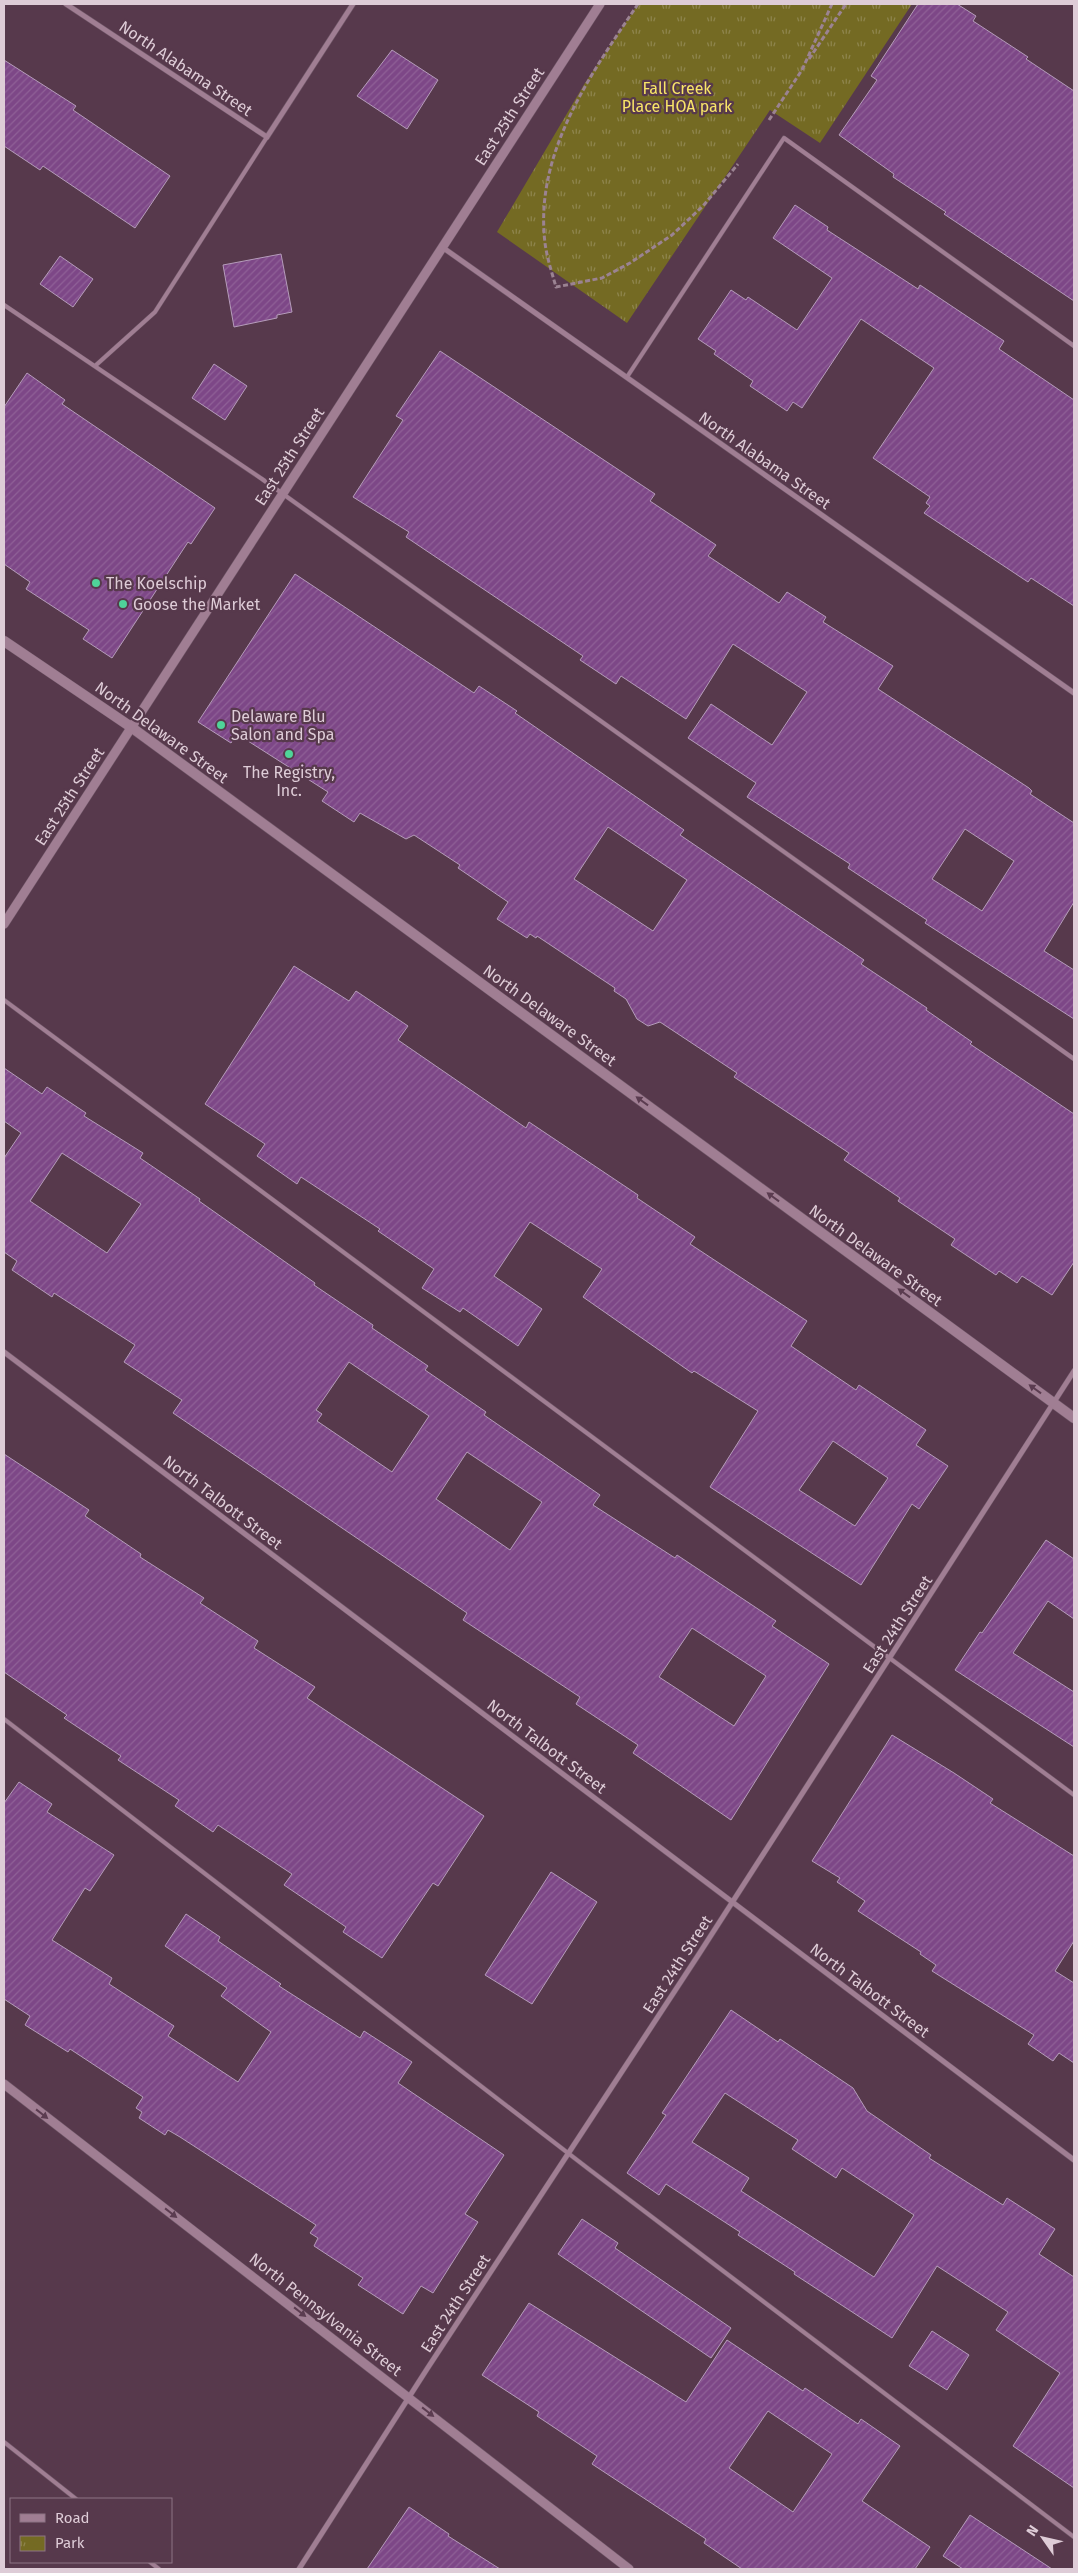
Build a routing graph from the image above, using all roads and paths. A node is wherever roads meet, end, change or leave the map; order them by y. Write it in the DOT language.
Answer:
graph roads {
  1 [pos="66,4"];
  2 [pos="352,4"];
  3 [pos="600,4"];
  4 [pos="638,4"];
  5 [pos="832,4"];
  6 [pos="846,4"];
  7 [pos="802,70"];
  8 [pos="766,125"];
  9 [pos="267,137"];
  10 [pos="739,163"];
  11 [pos="442,247"];
  12 [pos="4,305"];
  13 [pos="1074,346"];
  14 [pos="95,366"];
  15 [pos="627,377"];
  16 [pos="282,494"];
  17 [pos="4,642"];
  18 [pos="1074,693"];
  19 [pos="131,727"];
  20 [pos="4,924"];
  21 [pos="4,1000"];
  22 [pos="1074,1059"];
  23 [pos="4,1352"];
  24 [pos="1074,1371"];
  25 [pos="1054,1403"];
  26 [pos="1074,1418"];
  27 [pos="890,1658"];
  28 [pos="4,1719"];
  29 [pos="1074,1795"];
  30 [pos="732,1902"];
  31 [pos="4,2084"];
  32 [pos="569,2152"];
  33 [pos="1074,2160"];
  34 [pos="410,2397"];
  35 [pos="4,2442"];
  36 [pos="75,2498"];
  37 [pos="1074,2537"];
  38 [pos="300,2569"];
  39 [pos="629,2569"];
  1 -- 9 [label="street, North Alabama Street"];
  2 -- 9 [label="street"];
  3 -- 11 [label="street, East 25th Street"];
  4 -- 10 [label="path"];
  5 -- 7 [label="path"];
  6 -- 7 [label="path"];
  7 -- 8 [label="path"];
  9 -- 14 [label="lane"];
  11 -- 15 [label="street, North Alabama Street"];
  11 -- 16 [label="street, East 25th Street"];
  12 -- 14 [label="lane"];
  13 -- 15 [label="lane"];
  14 -- 16 [label="lane"];
  15 -- 18 [label="street, North Alabama Street"];
  16 -- 19 [label="street, East 25th Street"];
  16 -- 22 [label="lane"];
  17 -- 19 [label="main road, North Delaware Street"];
  19 -- 20 [label="street, East 25th Street"];
  25 -- 19 [label="main road, North Delaware Street, one-way"];
  21 -- 27 [label="lane"];
  23 -- 30 [label="street, North Talbott Street"];
  24 -- 25 [label="street, East 24th Street"];
  25 -- 26 [label="main road, North Delaware Street"];
  25 -- 27 [label="street, East 24th Street"];
  27 -- 29 [label="lane"];
  27 -- 30 [label="street, East 24th Street"];
  28 -- 32 [label="lane"];
  30 -- 32 [label="street, East 24th Street"];
  30 -- 33 [label="street, North Talbott Street"];
  31 -- 34 [label="street, North Pennsylvania Street, one-way"];
  32 -- 34 [label="street, East 24th Street"];
  32 -- 37 [label="lane"];
  34 -- 38 [label="street, East 24th Street"];
  34 -- 39 [label="street, North Pennsylvania Street, one-way"];
  35 -- 36 [label="lane"];
}
